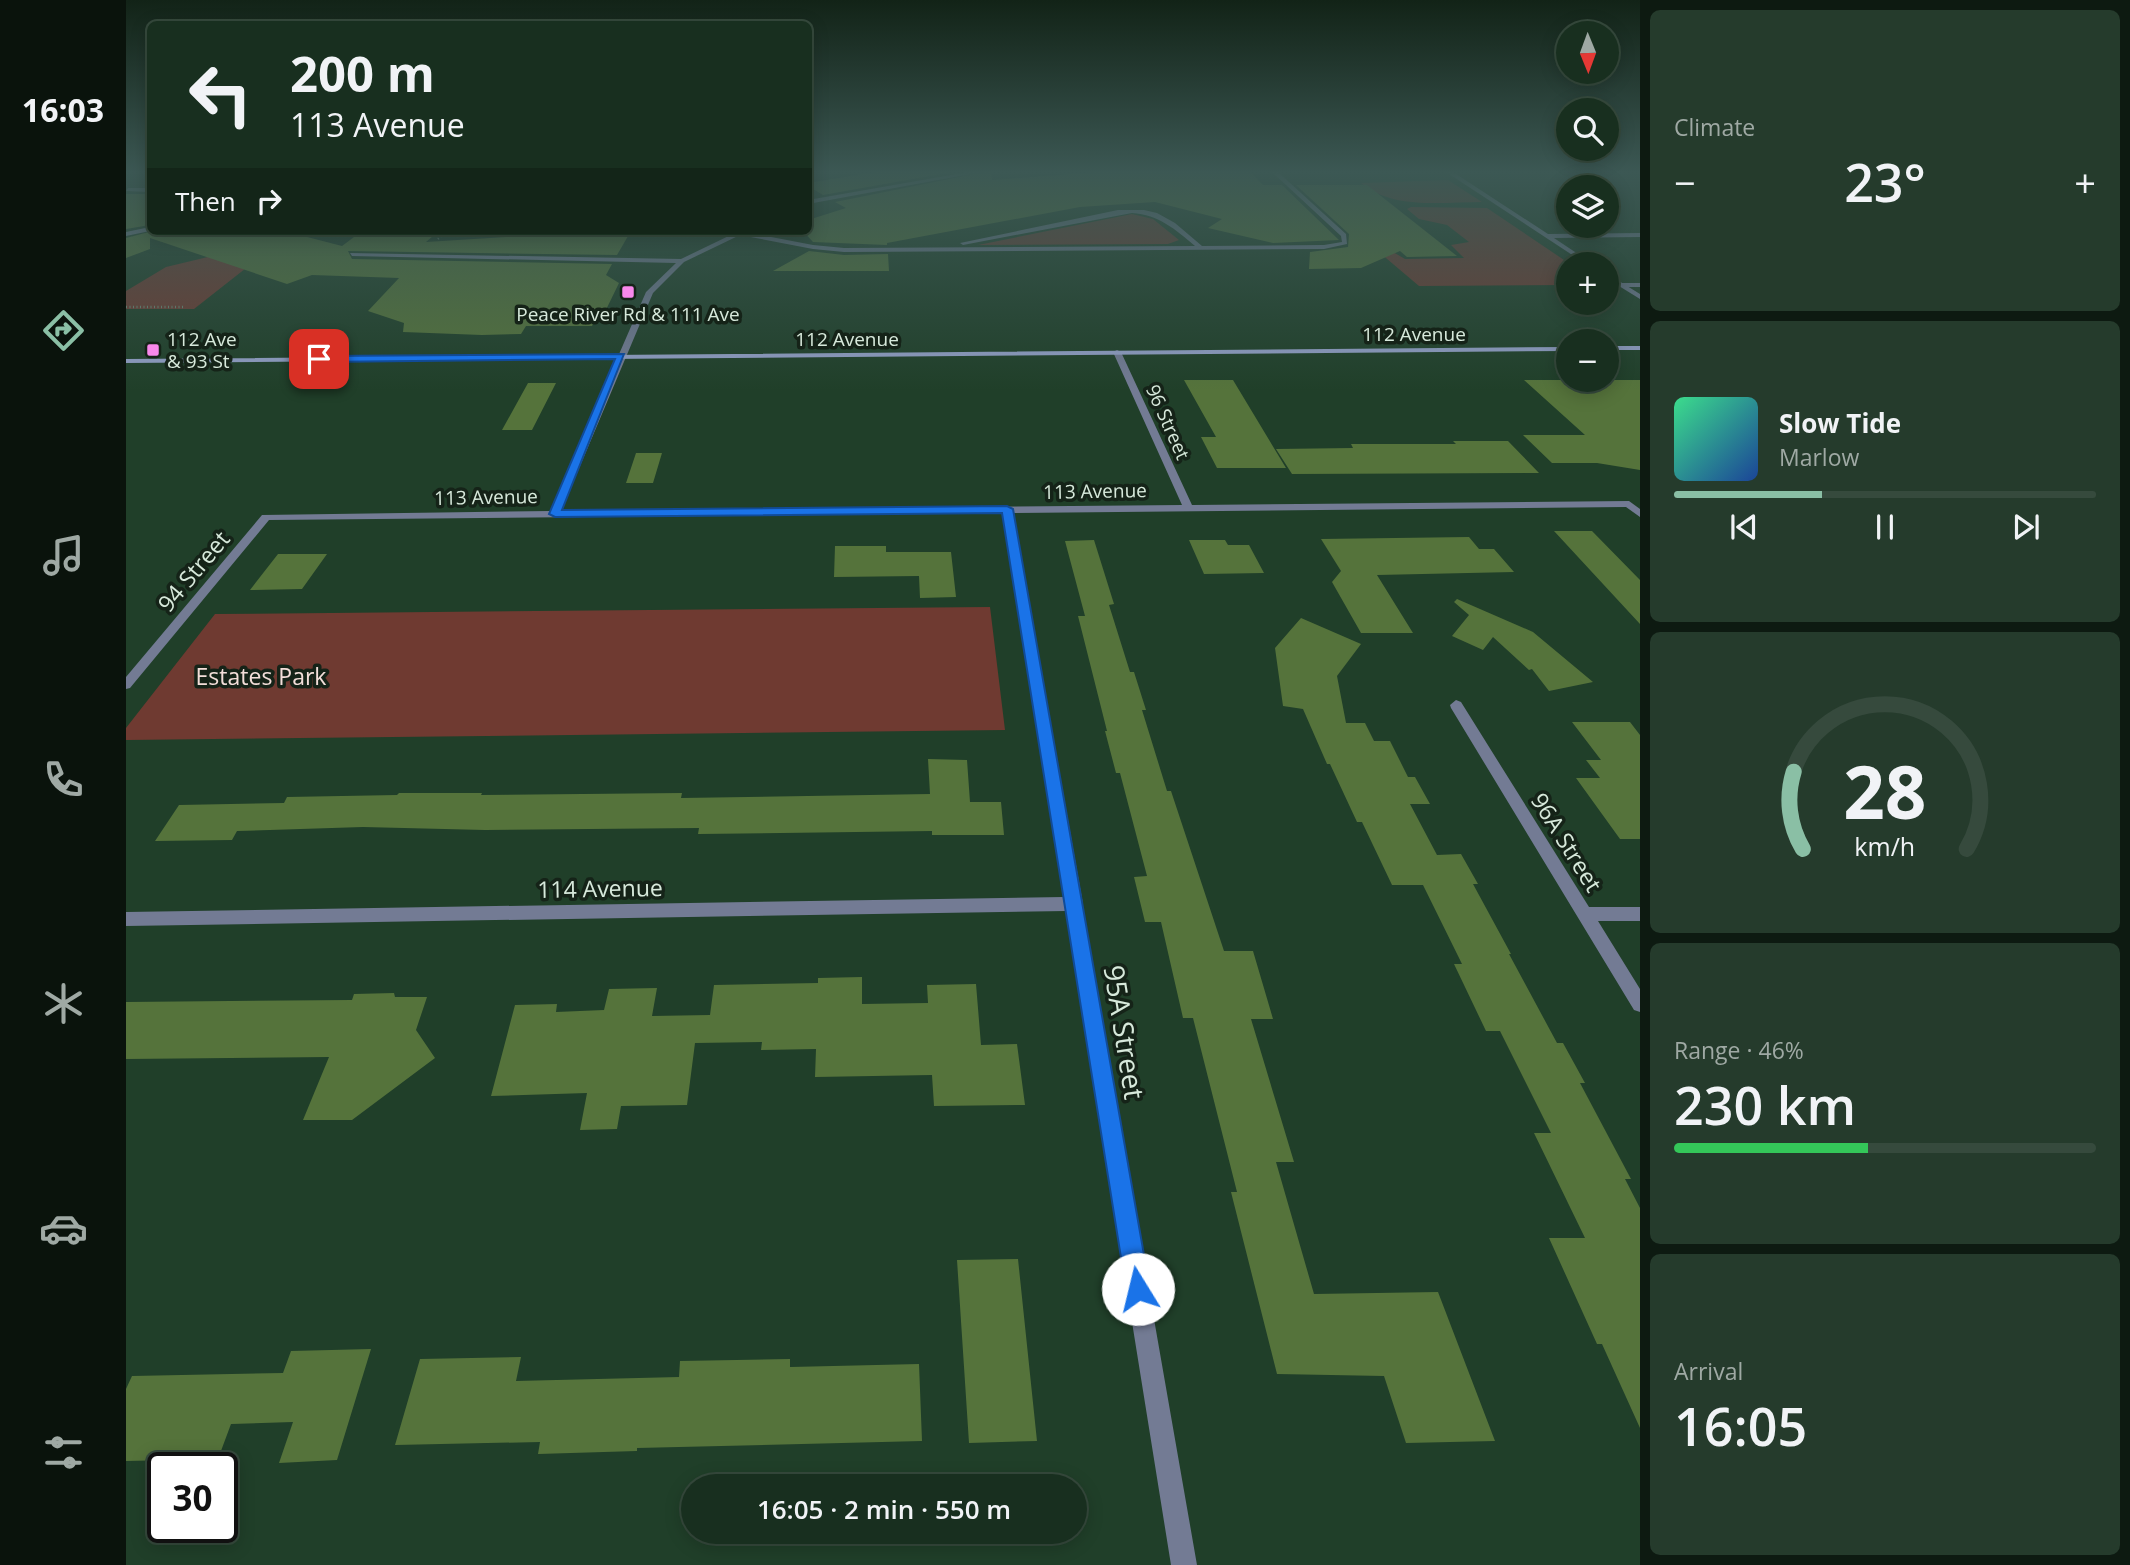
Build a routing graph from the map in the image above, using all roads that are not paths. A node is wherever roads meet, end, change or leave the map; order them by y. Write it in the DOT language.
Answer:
graph roads {
  1 [pos="714,245"];
  2 [pos="804,245"];
  3 [pos="952,245"];
  4 [pos="1198,245"];
  5 [pos="1334,245"];
  6 [pos="1201,248"];
  7 [pos="927,250"];
  8 [pos="352,254"];
  9 [pos="682,261"];
  10 [pos="1619,283"];
  11 [pos="1622,285"];
  12 [pos="1640,285"];
  13 [pos="1640,297"];
  14 [pos="1619,348"];
  15 [pos="1640,348"];
  16 [pos="1556,349"];
  17 [pos="1117,352"];
  18 [pos="621,356"];
  19 [pos="126,361"];
  20 [pos="1188,507"];
  21 [pos="1007,509"];
  22 [pos="555,514"];
  23 [pos="1640,514"];
  24 [pos="266,517"];
  25 [pos="126,685"];
  26 [pos="1456,705"];
  27 [pos="1075,904"];
  28 [pos="1640,914"];
  29 [pos="1585,915"];
  30 [pos="126,919"];
  31 [pos="1640,1004"];
  32 [pos="1184,1565"];
  1 -- 9 [label="street"];
  2 -- 7 [label="street"];
  3 -- 7 [label="street"];
  4 -- 6 [label="street"];
  5 -- 6 [label="street"];
  6 -- 7 [label="street"];
  8 -- 9 [label="street"];
  9 -- 18 [label="street"];
  10 -- 11 [label="street"];
  11 -- 12 [label="lane"];
  11 -- 13 [label="street"];
  14 -- 15 [label="street"];
  16 -- 17 [label="street, 112 Avenue"];
  17 -- 18 [label="street, 112 Avenue"];
  17 -- 20 [label="street, 96 Street"];
  18 -- 19 [label="street, 112 Avenue"];
  18 -- 22 [label="street"];
  20 -- 21 [label="street, 113 Avenue"];
  20 -- 23 [label="street, 113 Avenue"];
  21 -- 22 [label="street, 113 Avenue"];
  21 -- 27 [label="street, 95A Street"];
  22 -- 24 [label="street, 113 Avenue"];
  24 -- 25 [label="street, 94 Street"];
  26 -- 29 [label="street, 96A Street"];
  27 -- 30 [label="street, 114 Avenue"];
  27 -- 32 [label="street, 95A Street"];
  28 -- 29 [label="street"];
  29 -- 31 [label="street, 96A Street"];
}
